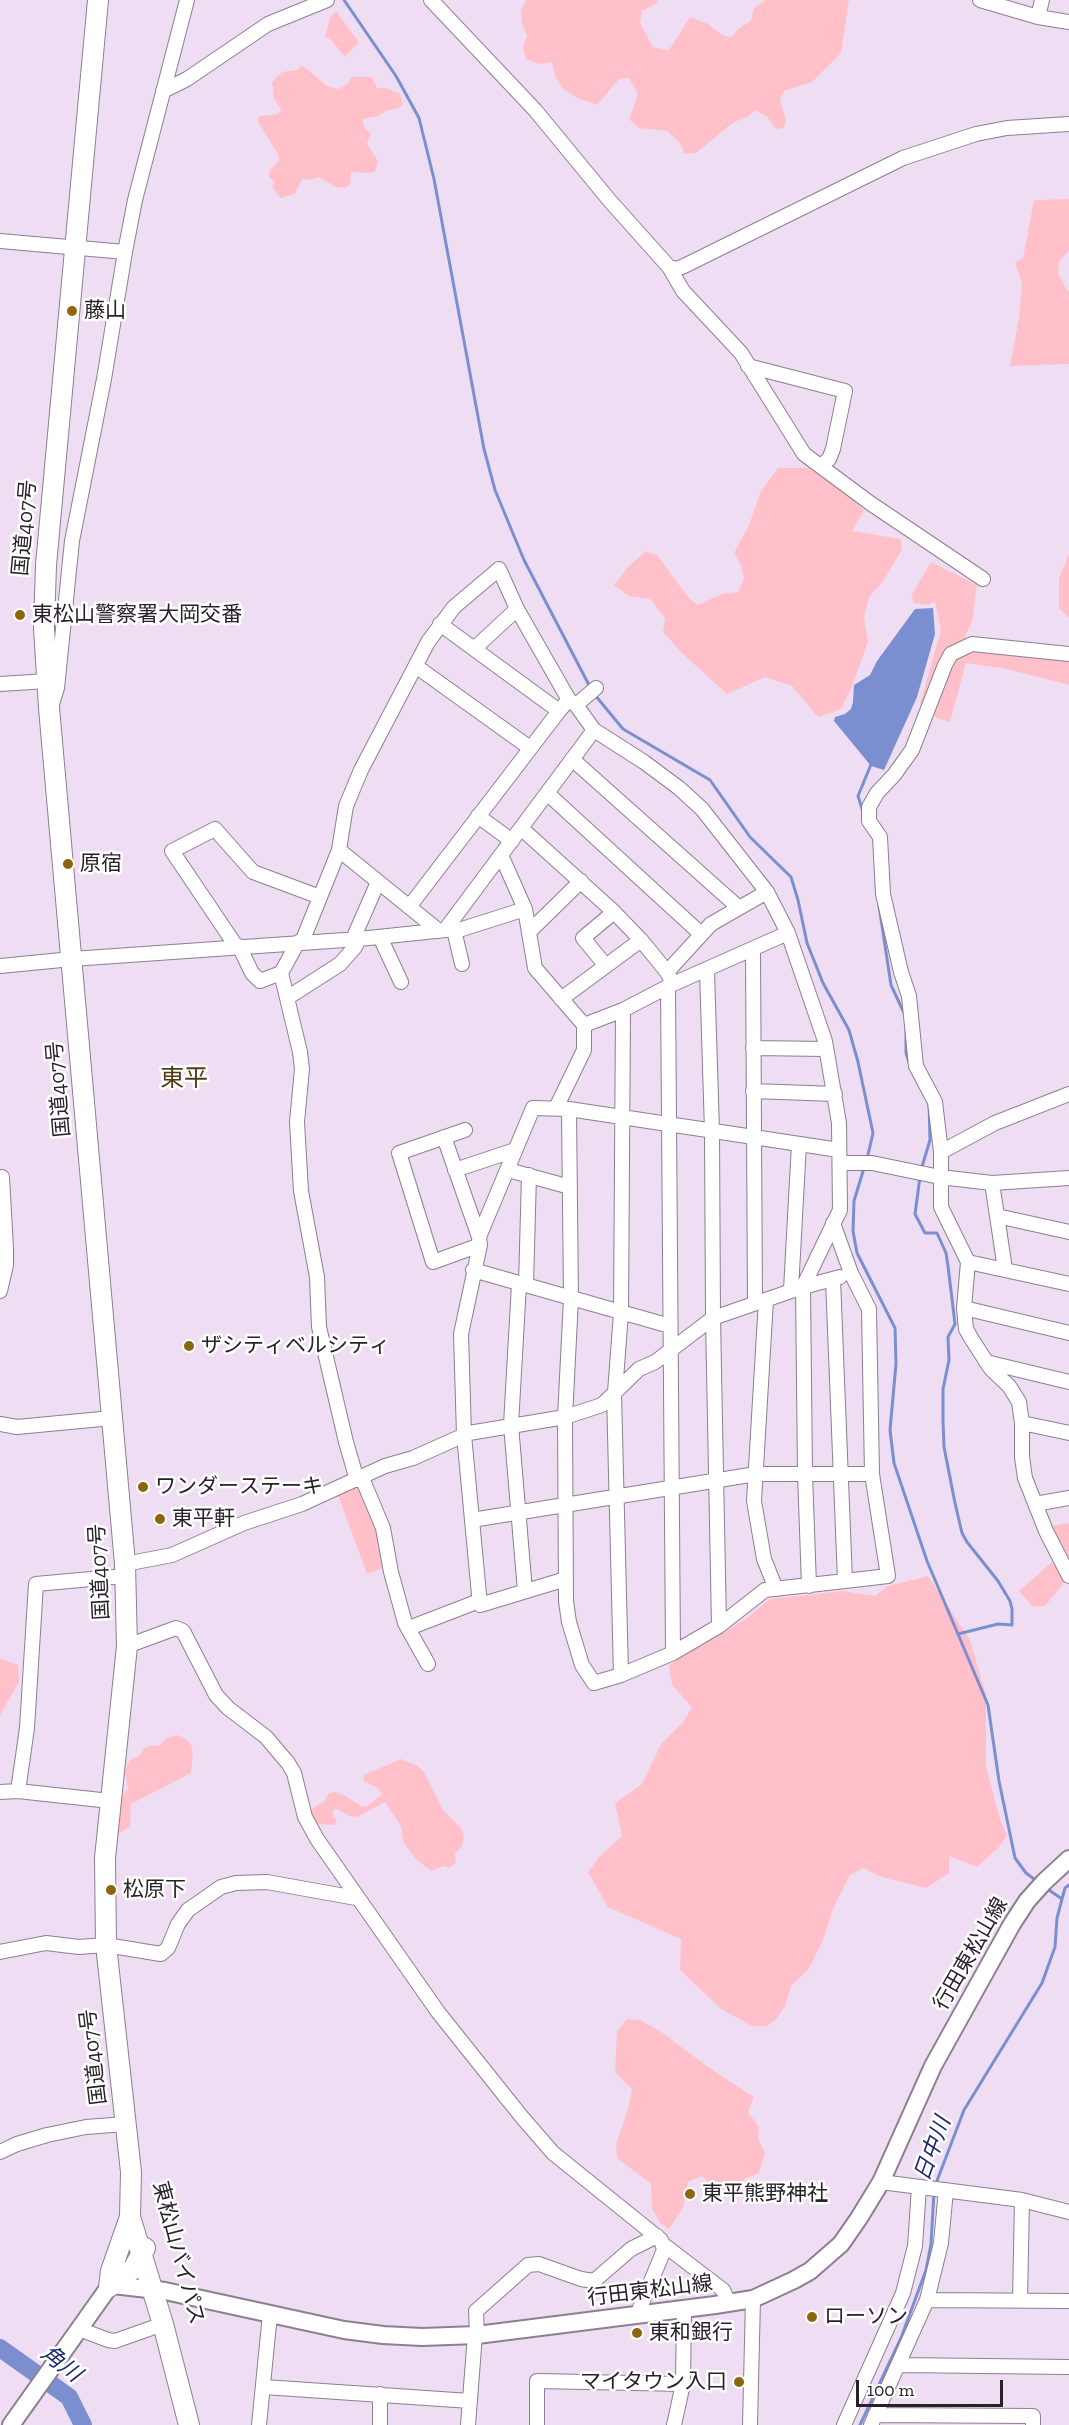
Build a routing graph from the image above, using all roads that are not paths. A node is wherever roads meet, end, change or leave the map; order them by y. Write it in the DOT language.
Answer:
graph roads {
  1 [pos="98,0"];
  2 [pos="187,0"];
  3 [pos="327,0"];
  4 [pos="431,0"];
  5 [pos="980,0"];
  6 [pos="1042,0"];
  7 [pos="1038,17"];
  8 [pos="1067,17"];
  9 [pos="163,91"];
  10 [pos="1069,124"];
  11 [pos="0,241"];
  12 [pos="75,246"];
  13 [pos="125,252"];
  14 [pos="669,267"];
  15 [pos="748,366"];
  16 [pos="821,466"];
  17 [pos="983,579"];
  18 [pos="517,609"];
  19 [pos="440,624"];
  20 [pos="475,648"];
  21 [pos="1069,654"];
  22 [pos="417,667"];
  23 [pos="47,681"];
  24 [pos="0,684"];
  25 [pos="596,688"];
  26 [pos="573,703"];
  27 [pos="49,708"];
  28 [pos="559,711"];
  29 [pos="594,730"];
  30 [pos="530,748"];
  31 [pos="572,759"];
  32 [pos="547,793"];
  33 [pos="478,816"];
  34 [pos="521,828"];
  35 [pos="512,841"];
  36 [pos="339,850"];
  37 [pos="501,855"];
  38 [pos="581,881"];
  39 [pos="378,882"];
  40 [pos="767,892"];
  41 [pos="320,897"];
  42 [pos="409,907"];
  43 [pos="738,908"];
  44 [pos="525,909"];
  45 [pos="614,912"];
  46 [pos="446,930"];
  47 [pos="529,932"];
  48 [pos="788,933"];
  49 [pos="701,934"];
  50 [pos="381,937"];
  51 [pos="356,939"];
  52 [pos="641,940"];
  53 [pos="300,942"];
  54 [pos="237,946"];
  55 [pos="753,949"];
  56 [pos="72,959"];
  57 [pos="462,964"];
  58 [pos="0,966"];
  59 [pos="606,966"];
  60 [pos="707,970"];
  61 [pos="281,973"];
  62 [pos="669,981"];
  63 [pos="401,982"];
  64 [pos="287,998"];
  65 [pos="561,999"];
  66 [pos="623,1010"];
  67 [pos="584,1025"];
  68 [pos="753,1048"];
  69 [pos="826,1049"];
  70 [pos="753,1091"];
  71 [pos="835,1094"];
  72 [pos="1069,1094"];
  73 [pos="562,1108"];
  74 [pos="623,1118"];
  75 [pos="669,1125"];
  76 [pos="465,1130"];
  77 [pos="712,1131"];
  78 [pos="444,1137"];
  79 [pos="754,1137"];
  80 [pos="799,1144"];
  81 [pos="515,1150"];
  82 [pos="941,1152"];
  83 [pos="840,1156"];
  84 [pos="455,1170"];
  85 [pos="508,1170"];
  86 [pos="529,1175"];
  87 [pos="2,1177"];
  88 [pos="940,1177"];
  89 [pos="1069,1178"];
  90 [pos="992,1183"];
  91 [pos="570,1187"];
  92 [pos="997,1216"];
  93 [pos="833,1223"];
  94 [pos="1069,1232"];
  95 [pos="479,1241"];
  96 [pos="968,1262"];
  97 [pos="1005,1269"];
  98 [pos="473,1270"];
  99 [pos="851,1273"];
  100 [pos="832,1279"];
  101 [pos="1069,1284"];
  102 [pos="522,1285"];
  103 [pos="797,1289"];
  104 [pos="0,1291"];
  105 [pos="571,1299"];
  106 [pos="760,1302"];
  107 [pos="964,1308"];
  108 [pos="621,1313"];
  109 [pos="713,1318"];
  110 [pos="670,1326"];
  111 [pos="1069,1333"];
  112 [pos="670,1351"];
  113 [pos="986,1362"];
  114 [pos="1069,1382"];
  115 [pos="614,1393"];
  116 [pos="565,1417"];
  117 [pos="112,1418"];
  118 [pos="1022,1423"];
  119 [pos="0,1424"];
  120 [pos="511,1425"];
  121 [pos="1069,1433"];
  122 [pos="464,1435"];
  123 [pos="756,1474"];
  124 [pos="805,1474"];
  125 [pos="840,1474"];
  126 [pos="872,1474"];
  127 [pos="359,1479"];
  128 [pos="716,1480"];
  129 [pos="672,1487"];
  130 [pos="616,1496"];
  131 [pos="1069,1498"];
  132 [pos="566,1504"];
  133 [pos="1035,1504"];
  134 [pos="519,1512"];
  135 [pos="472,1520"];
  136 [pos="125,1570"];
  137 [pos="1069,1576"];
  138 [pos="566,1579"];
  139 [pos="845,1581"];
  140 [pos="809,1586"];
  141 [pos="776,1589"];
  142 [pos="525,1591"];
  143 [pos="479,1601"];
  144 [pos="719,1626"];
  145 [pos="409,1628"];
  146 [pos="127,1646"];
  147 [pos="673,1653"];
  148 [pos="428,1664"];
  149 [pos="621,1676"];
  150 [pos="18,1791"];
  151 [pos="0,1792"];
  152 [pos="110,1801"];
  153 [pos="1069,1860"];
  154 [pos="356,1898"];
  155 [pos="106,1945"];
  156 [pos="0,1952"];
  157 [pos="126,2124"];
  158 [pos="0,2152"];
  159 [pos="131,2172"];
  160 [pos="881,2181"];
  161 [pos="919,2187"];
  162 [pos="946,2190"];
  163 [pos="1022,2200"];
  164 [pos="1069,2212"];
  165 [pos="130,2217"];
  166 [pos="148,2237"];
  167 [pos="660,2240"];
  168 [pos="142,2257"];
  169 [pos="109,2287"];
  170 [pos="159,2290"];
  171 [pos="753,2299"];
  172 [pos="927,2300"];
  173 [pos="1020,2300"];
  174 [pos="1069,2301"];
  175 [pos="729,2303"];
  176 [pos="684,2310"];
  177 [pos="270,2314"];
  178 [pos="637,2315"];
  179 [pos="163,2324"];
  180 [pos="79,2329"];
  181 [pos="476,2335"];
  182 [pos="899,2365"];
  183 [pos="1069,2367"];
  184 [pos="683,2384"];
  185 [pos="264,2387"];
  186 [pos="380,2394"];
  187 [pos="470,2401"];
  188 [pos="873,2420"];
  189 [pos="11,2425"];
  190 [pos="189,2425"];
  191 [pos="198,2425"];
  192 [pos="259,2425"];
  193 [pos="380,2425"];
  194 [pos="468,2425"];
  195 [pos="537,2425"];
  196 [pos="674,2425"];
  197 [pos="750,2425"];
  198 [pos="844,2425"];
  199 [pos="1033,2425"];
  1 -- 12 [label="highway, 国道407号"];
  2 -- 9 [label="street"];
  3 -- 9 [label="street"];
  4 -- 14 [label="street"];
  5 -- 7 [label="street"];
  6 -- 7 [label="street"];
  7 -- 8 [label="street"];
  9 -- 13 [label="street"];
  10 -- 14 [label="street"];
  11 -- 12 [label="street"];
  12 -- 13 [label="street"];
  12 -- 23 [label="highway, 国道407号"];
  13 -- 27 [label="street"];
  14 -- 15 [label="street"];
  15 -- 16 [label="street"];
  15 -- 16 [label="street"];
  16 -- 17 [label="street"];
  18 -- 19 [label="street"];
  18 -- 20 [label="street"];
  18 -- 26 [label="street"];
  19 -- 20 [label="street"];
  19 -- 22 [label="street"];
  20 -- 28 [label="street"];
  21 -- 82 [label="street"];
  22 -- 30 [label="street"];
  22 -- 36 [label="street"];
  23 -- 24 [label="street"];
  23 -- 27 [label="highway, 国道407号"];
  25 -- 26 [label="street"];
  26 -- 28 [label="street"];
  26 -- 29 [label="street"];
  27 -- 56 [label="highway, 国道407号"];
  28 -- 30 [label="street"];
  29 -- 31 [label="street"];
  29 -- 40 [label="street"];
  30 -- 33 [label="street"];
  31 -- 32 [label="street"];
  31 -- 43 [label="street"];
  32 -- 34 [label="street"];
  32 -- 49 [label="street"];
  33 -- 35 [label="street"];
  33 -- 42 [label="street"];
  34 -- 35 [label="street"];
  34 -- 38 [label="street"];
  35 -- 37 [label="street"];
  36 -- 39 [label="street"];
  36 -- 41 [label="street"];
  37 -- 44 [label="street"];
  37 -- 46 [label="street"];
  38 -- 45 [label="street"];
  38 -- 47 [label="street"];
  39 -- 42 [label="street"];
  39 -- 51 [label="street"];
  40 -- 43 [label="street"];
  40 -- 48 [label="street"];
  41 -- 53 [label="street"];
  41 -- 54 [label="street"];
  42 -- 46 [label="street"];
  43 -- 49 [label="street"];
  44 -- 46 [label="street"];
  44 -- 47 [label="street"];
  45 -- 52 [label="street"];
  45 -- 59 [label="street"];
  46 -- 50 [label="street"];
  46 -- 57 [label="street"];
  47 -- 65 [label="street"];
  48 -- 55 [label="street"];
  48 -- 69 [label="street"];
  49 -- 62 [label="street"];
  50 -- 51 [label="street"];
  50 -- 63 [label="street"];
  51 -- 53 [label="street"];
  51 -- 64 [label="street"];
  52 -- 59 [label="street"];
  52 -- 62 [label="street"];
  53 -- 54 [label="street"];
  53 -- 61 [label="street"];
  54 -- 56 [label="street"];
  54 -- 61 [label="street"];
  55 -- 60 [label="street"];
  55 -- 68 [label="street"];
  56 -- 58 [label="street"];
  56 -- 117 [label="highway, 国道407号"];
  59 -- 65 [label="street"];
  60 -- 62 [label="street"];
  60 -- 77 [label="street"];
  61 -- 64 [label="street"];
  62 -- 66 [label="street"];
  62 -- 75 [label="street"];
  64 -- 127 [label="street"];
  65 -- 67 [label="street"];
  66 -- 67 [label="street"];
  66 -- 74 [label="street"];
  67 -- 73 [label="street"];
  68 -- 69 [label="street"];
  68 -- 70 [label="street"];
  69 -- 71 [label="street"];
  70 -- 71 [label="street"];
  70 -- 79 [label="street"];
  71 -- 83 [label="street"];
  72 -- 82 [label="street"];
  73 -- 74 [label="street"];
  73 -- 81 [label="street"];
  73 -- 91 [label="street"];
  74 -- 75 [label="street"];
  74 -- 108 [label="street"];
  75 -- 77 [label="street"];
  75 -- 110 [label="street"];
  76 -- 78 [label="street"];
  77 -- 79 [label="street"];
  77 -- 109 [label="street"];
  78 -- 84 [label="street"];
  78 -- 95 [label="street"];
  79 -- 80 [label="street"];
  79 -- 106 [label="street"];
  80 -- 83 [label="street"];
  80 -- 103 [label="street"];
  81 -- 84 [label="street"];
  81 -- 85 [label="street"];
  82 -- 88 [label="street"];
  83 -- 88 [label="street"];
  83 -- 93 [label="street"];
  84 -- 95 [label="street"];
  85 -- 86 [label="street"];
  85 -- 95 [label="street"];
  86 -- 91 [label="street"];
  86 -- 102 [label="street"];
  87 -- 104 [label="street"];
  88 -- 90 [label="street"];
  88 -- 96 [label="street"];
  89 -- 90 [label="street"];
  90 -- 92 [label="street"];
  91 -- 105 [label="street"];
  92 -- 94 [label="street"];
  92 -- 97 [label="street"];
  93 -- 99 [label="street"];
  93 -- 103 [label="street"];
  95 -- 98 [label="street"];
  96 -- 97 [label="street"];
  96 -- 107 [label="street"];
  97 -- 101 [label="street"];
  98 -- 102 [label="street"];
  98 -- 122 [label="street"];
  99 -- 100 [label="street"];
  99 -- 126 [label="street"];
  100 -- 103 [label="street"];
  100 -- 125 [label="street"];
  102 -- 105 [label="street"];
  102 -- 120 [label="street"];
  103 -- 106 [label="street"];
  103 -- 124 [label="street"];
  105 -- 108 [label="street"];
  105 -- 116 [label="street"];
  106 -- 109 [label="street"];
  106 -- 123 [label="street"];
  107 -- 111 [label="street"];
  107 -- 113 [label="street"];
  108 -- 110 [label="street"];
  108 -- 115 [label="street"];
  109 -- 112 [label="street"];
  109 -- 128 [label="street"];
  110 -- 112 [label="street"];
  112 -- 115 [label="street"];
  112 -- 129 [label="street"];
  113 -- 114 [label="street"];
  113 -- 118 [label="street"];
  115 -- 116 [label="street"];
  115 -- 130 [label="street"];
  116 -- 120 [label="street"];
  116 -- 132 [label="street"];
  117 -- 119 [label="street"];
  117 -- 136 [label="highway, 国道407号"];
  118 -- 121 [label="street"];
  118 -- 133 [label="street"];
  120 -- 122 [label="street"];
  120 -- 134 [label="street"];
  122 -- 127 [label="street"];
  122 -- 135 [label="street"];
  123 -- 124 [label="street"];
  123 -- 128 [label="street"];
  123 -- 141 [label="street"];
  124 -- 125 [label="street"];
  124 -- 140 [label="street"];
  125 -- 126 [label="street"];
  125 -- 139 [label="street"];
  126 -- 139 [label="street"];
  127 -- 136 [label="street"];
  127 -- 145 [label="street"];
  128 -- 129 [label="street"];
  128 -- 144 [label="street"];
  129 -- 130 [label="street"];
  129 -- 147 [label="street"];
  130 -- 132 [label="street"];
  130 -- 149 [label="street"];
  131 -- 133 [label="street"];
  132 -- 134 [label="street"];
  132 -- 138 [label="street"];
  133 -- 137 [label="street"];
  134 -- 135 [label="street"];
  134 -- 142 [label="street"];
  135 -- 143 [label="street"];
  136 -- 146 [label="highway, 国道407号"];
  136 -- 150 [label="street"];
  138 -- 142 [label="street"];
  138 -- 149 [label="street"];
  139 -- 140 [label="street"];
  140 -- 141 [label="street"];
  141 -- 144 [label="street"];
  142 -- 143 [label="street"];
  143 -- 145 [label="street"];
  144 -- 147 [label="street"];
  145 -- 148 [label="street"];
  146 -- 152 [label="highway, 国道407号"];
  146 -- 154 [label="street"];
  147 -- 149 [label="street"];
  150 -- 151 [label="street"];
  150 -- 152 [label="street"];
  152 -- 155 [label="highway, 国道407号"];
  153 -- 160 [label="main road, 行田東松山線"];
  154 -- 155 [label="street"];
  154 -- 167 [label="street"];
  155 -- 156 [label="street"];
  155 -- 157 [label="highway, 国道407号"];
  157 -- 158 [label="street"];
  157 -- 159 [label="highway, 国道407号"];
  159 -- 165 [label="highway, 東松山バイパス"];
  159 -- 166 [label="highway, 東松山バイパス"];
  160 -- 161 [label="street"];
  160 -- 171 [label="main road, 行田東松山線"];
  161 -- 162 [label="street"];
  161 -- 198 [label="street"];
  162 -- 163 [label="street"];
  162 -- 172 [label="street"];
  163 -- 164 [label="street"];
  163 -- 173 [label="street"];
  165 -- 168 [label="highway, 東松山バイパス"];
  165 -- 169 [label="highway"];
  166 -- 168 [label="highway"];
  166 -- 170 [label="highway, 東松山バイパス"];
  167 -- 175 [label="street"];
  167 -- 178 [label="street"];
  167 -- 181 [label="street"];
  168 -- 169 [label="highway"];
  168 -- 170 [label="highway, 東松山バイパス"];
  169 -- 170 [label="main road, 行田東松山線"];
  169 -- 180 [label="main road"];
  170 -- 177 [label="main road, 行田東松山線"];
  170 -- 179 [label="highway, 東松山バイパス"];
  170 -- 191 [label="highway, 東松山バイパス"];
  171 -- 175 [label="main road, 行田東松山線"];
  171 -- 197 [label="street"];
  172 -- 173 [label="street"];
  172 -- 182 [label="street"];
  173 -- 174 [label="street"];
  175 -- 176 [label="main road, 行田東松山線"];
  176 -- 178 [label="main road, 行田東松山線"];
  176 -- 184 [label="street"];
  177 -- 181 [label="main road, 行田東松山線"];
  177 -- 185 [label="street"];
  178 -- 181 [label="main road, 行田東松山線"];
  179 -- 180 [label="street"];
  179 -- 190 [label="highway, 東松山バイパス"];
  180 -- 189 [label="main road"];
  181 -- 187 [label="street"];
  182 -- 183 [label="street"];
  182 -- 188 [label="street"];
  184 -- 195 [label="street"];
  184 -- 196 [label="street"];
  185 -- 186 [label="street"];
  185 -- 192 [label="street"];
  186 -- 187 [label="street"];
  186 -- 193 [label="street"];
  187 -- 194 [label="street"];
  188 -- 199 [label="street"];
}
